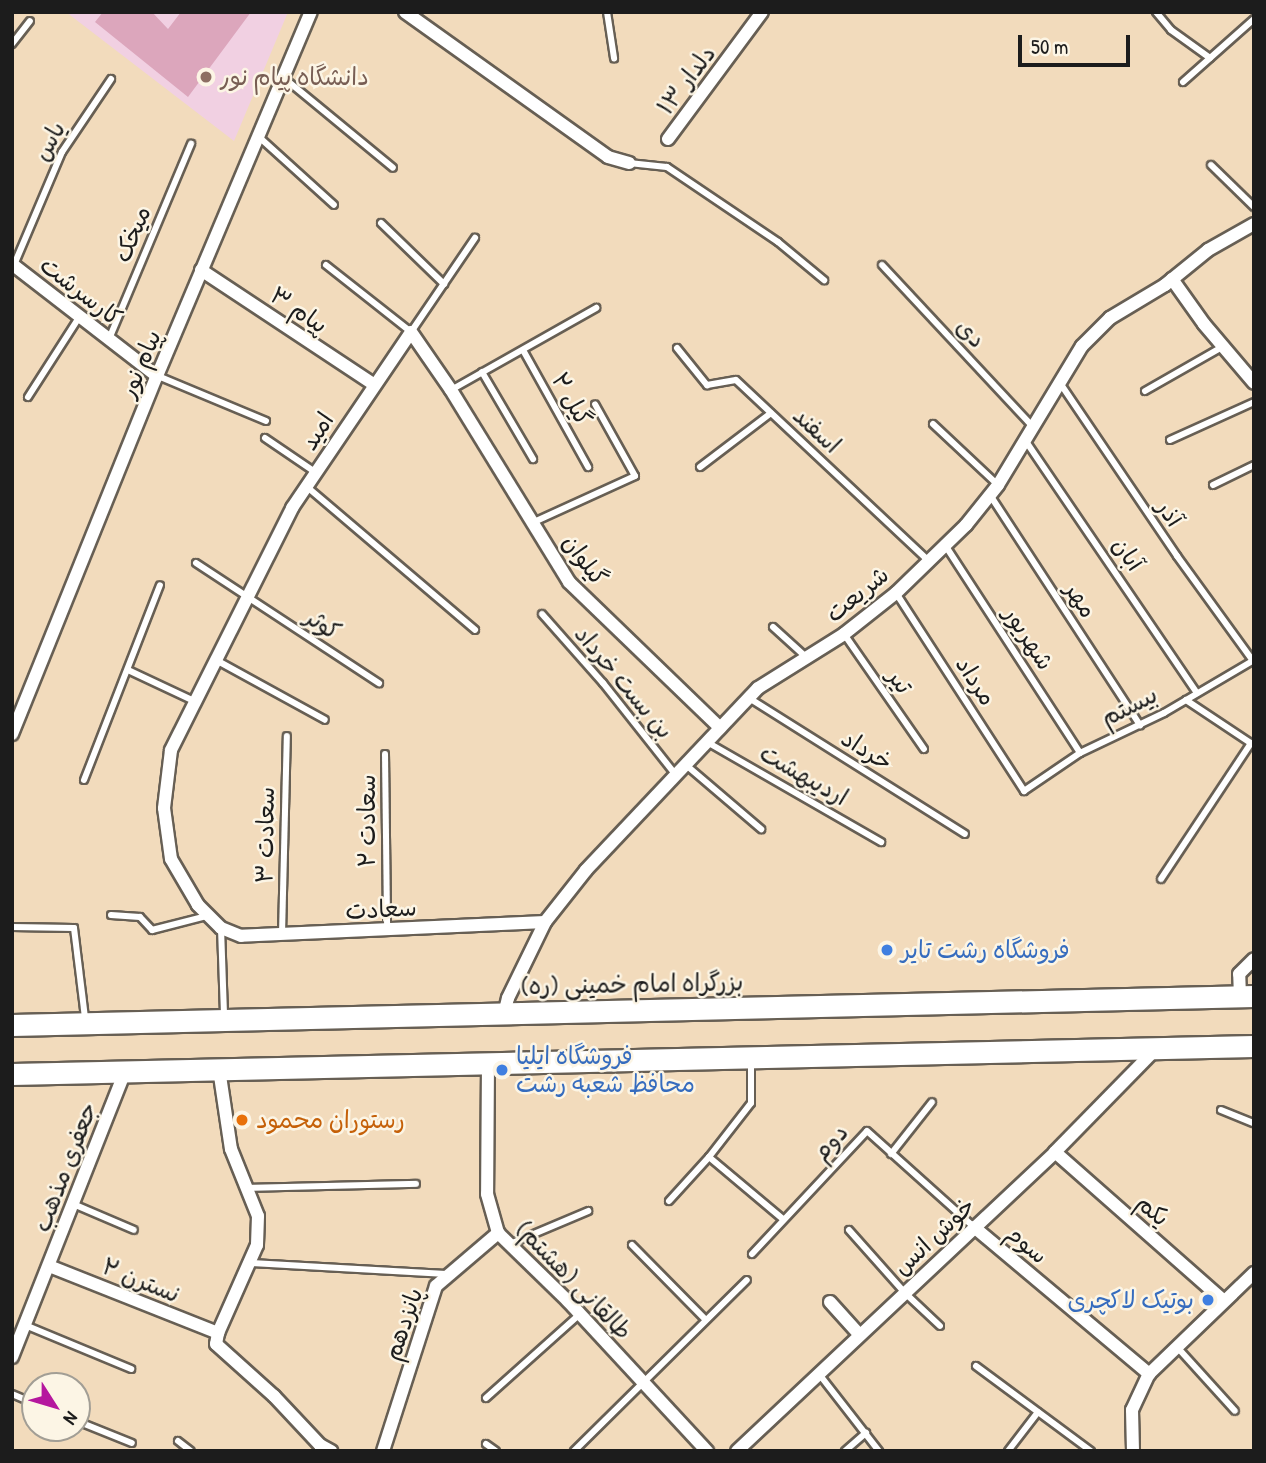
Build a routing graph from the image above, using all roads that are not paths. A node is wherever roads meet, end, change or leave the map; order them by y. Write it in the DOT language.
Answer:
graph roads {
  1 [pos="311,12"];
  2 [pos="405,12"];
  3 [pos="607,12"];
  4 [pos="762,12"];
  5 [pos="1156,12"];
  6 [pos="1254,19"];
  7 [pos="30,21"];
  8 [pos="12,44"];
  9 [pos="614,58"];
  10 [pos="1210,58"];
  11 [pos="284,78"];
  12 [pos="111,79"];
  13 [pos="1183,82"];
  14 [pos="259,137"];
  15 [pos="668,139"];
  16 [pos="191,144"];
  17 [pos="629,163"];
  18 [pos="1211,165"];
  19 [pos="393,168"];
  20 [pos="334,205"];
  21 [pos="1254,207"];
  22 [pos="381,223"];
  23 [pos="1254,224"];
  24 [pos="475,239"];
  25 [pos="13,265"];
  26 [pos="326,265"];
  27 [pos="882,265"];
  28 [pos="201,270"];
  29 [pos="1172,279"];
  30 [pos="824,281"];
  31 [pos="444,284"];
  32 [pos="596,308"];
  33 [pos="80,316"];
  34 [pos="411,331"];
  35 [pos="109,339"];
  36 [pos="1223,347"];
  37 [pos="677,348"];
  38 [pos="523,350"];
  39 [pos="482,372"];
  40 [pos="157,376"];
  41 [pos="1060,383"];
  42 [pos="1254,383"];
  43 [pos="373,384"];
  44 [pos="451,390"];
  45 [pos="1145,391"];
  46 [pos="28,397"];
  47 [pos="1254,402"];
  48 [pos="595,404"];
  49 [pos="771,413"];
  50 [pos="266,421"];
  51 [pos="933,424"];
  52 [pos="1033,427"];
  53 [pos="265,438"];
  54 [pos="1024,439"];
  55 [pos="1170,440"];
  56 [pos="533,459"];
  57 [pos="1254,465"];
  58 [pos="588,467"];
  59 [pos="700,467"];
  60 [pos="315,472"];
  61 [pos="1213,485"];
  62 [pos="306,486"];
  63 [pos="994,490"];
  64 [pos="533,523"];
  65 [pos="945,545"];
  66 [pos="928,560"];
  67 [pos="196,563"];
  68 [pos="160,585"];
  69 [pos="896,593"];
  70 [pos="247,598"];
  71 [pos="542,614"];
  72 [pos="773,627"];
  73 [pos="475,630"];
  74 [pos="844,635"];
  75 [pos="806,657"];
  76 [pos="214,659"];
  77 [pos="1253,660"];
  78 [pos="128,670"];
  79 [pos="379,683"];
  80 [pos="1197,693"];
  81 [pos="749,698"];
  82 [pos="1186,700"];
  83 [pos="194,701"];
  84 [pos="325,720"];
  85 [pos="1140,725"];
  86 [pos="720,728"];
  87 [pos="12,734"];
  88 [pos="287,736"];
  89 [pos="707,742"];
  90 [pos="1252,744"];
  91 [pos="924,749"];
  92 [pos="1080,753"];
  93 [pos="385,754"];
  94 [pos="686,765"];
  95 [pos="676,775"];
  96 [pos="84,780"];
  97 [pos="1024,791"];
  98 [pos="761,829"];
  99 [pos="965,834"];
  100 [pos="881,842"];
  101 [pos="1161,879"];
  102 [pos="111,915"];
  103 [pos="209,916"];
  104 [pos="545,922"];
  105 [pos="12,927"];
  106 [pos="221,929"];
  107 [pos="387,930"];
  108 [pos="282,935"];
  109 [pos="1254,959"];
  110 [pos="1247,996"];
  111 [pos="504,1014"];
  112 [pos="225,1020"];
  113 [pos="86,1023"];
  114 [pos="12,1025"];
  115 [pos="1254,1046"];
  116 [pos="1158,1048"];
  117 [pos="751,1057"];
  118 [pos="488,1063"];
  119 [pos="219,1069"];
  120 [pos="125,1071"];
  121 [pos="12,1074"];
  122 [pos="932,1102"];
  123 [pos="1221,1110"];
  124 [pos="1254,1122"];
  125 [pos="1055,1152"];
  126 [pos="891,1154"];
  127 [pos="709,1157"];
  128 [pos="416,1184"];
  129 [pos="246,1188"];
  130 [pos="669,1201"];
  131 [pos="73,1204"];
  132 [pos="588,1211"];
  133 [pos="783,1219"];
  134 [pos="974,1227"];
  135 [pos="134,1230"];
  136 [pos="849,1230"];
  137 [pos="498,1233"];
  138 [pos="510,1244"];
  139 [pos="632,1245"];
  140 [pos="752,1254"];
  141 [pos="250,1263"];
  142 [pos="49,1266"];
  143 [pos="1254,1273"];
  144 [pos="450,1274"];
  145 [pos="747,1280"];
  146 [pos="905,1293"];
  147 [pos="1224,1301"];
  148 [pos="830,1302"];
  149 [pos="579,1314"];
  150 [pos="705,1319"];
  151 [pos="25,1325"];
  152 [pos="940,1326"];
  153 [pos="218,1333"];
  154 [pos="858,1334"];
  155 [pos="1177,1347"];
  156 [pos="12,1357"];
  157 [pos="976,1366"];
  158 [pos="131,1369"];
  159 [pos="818,1373"];
  160 [pos="1149,1374"];
  161 [pos="642,1381"];
  162 [pos="486,1398"];
  163 [pos="1235,1411"];
  164 [pos="1038,1412"];
  165 [pos="91,1427"];
  166 [pos="866,1433"];
  167 [pos="178,1441"];
  168 [pos="132,1443"];
  169 [pos="486,1444"];
  170 [pos="191,1451"];
  171 [pos="331,1451"];
  172 [pos="383,1451"];
  173 [pos="496,1451"];
  174 [pos="575,1451"];
  175 [pos="707,1451"];
  176 [pos="737,1451"];
  177 [pos="845,1451"];
  178 [pos="879,1451"];
  179 [pos="1008,1451"];
  180 [pos="1091,1451"];
  181 [pos="1133,1451"];
  1 -- 11 [label="street, پیام نور"];
  2 -- 17 [label="street"];
  3 -- 9 [label="lane"];
  4 -- 15 [label="street, دلدار ۱۳"];
  5 -- 10 [label="lane"];
  6 -- 10 [label="lane"];
  7 -- 8 [label="lane"];
  10 -- 13 [label="lane"];
  11 -- 14 [label="street, پیام نور"];
  11 -- 19 [label="lane"];
  12 -- 25 [label="lane, یاس"];
  14 -- 20 [label="lane"];
  14 -- 28 [label="street, پیام نور"];
  16 -- 35 [label="lane, میخک"];
  17 -- 30 [label="lane"];
  18 -- 21 [label="lane"];
  22 -- 31 [label="lane"];
  23 -- 29 [label="street, شریعت"];
  24 -- 31 [label="lane, امید"];
  25 -- 33 [label="street, کارسرشت"];
  26 -- 34 [label="lane"];
  27 -- 52 [label="lane, دی"];
  28 -- 40 [label="street, پیام نور"];
  28 -- 43 [label="street, پیام ۳"];
  29 -- 36 [label="street"];
  29 -- 41 [label="street, شریعت"];
  31 -- 34 [label="lane, امید"];
  32 -- 38 [label="lane"];
  33 -- 35 [label="street, کارسرشت"];
  33 -- 46 [label="lane"];
  34 -- 43 [label="street, امید"];
  34 -- 44 [label="street, گیلوان"];
  35 -- 40 [label="street, کارسرشت"];
  36 -- 42 [label="street"];
  36 -- 45 [label="lane"];
  37 -- 49 [label="lane, اسفند"];
  38 -- 39 [label="lane"];
  38 -- 58 [label="lane, گیل ۲"];
  39 -- 44 [label="lane"];
  39 -- 56 [label="lane"];
  40 -- 50 [label="lane"];
  40 -- 87 [label="street, پیام نور"];
  41 -- 52 [label="street, شریعت"];
  41 -- 77 [label="lane, آذر"];
  43 -- 60 [label="street, امید"];
  44 -- 64 [label="street, گیلوان"];
  47 -- 55 [label="lane"];
  48 -- 64 [label="lane"];
  49 -- 59 [label="lane"];
  49 -- 66 [label="lane, اسفند"];
  51 -- 63 [label="lane, مهر"];
  52 -- 54 [label="street, شریعت"];
  53 -- 60 [label="lane"];
  54 -- 63 [label="street, شریعت"];
  54 -- 80 [label="lane, آبان"];
  57 -- 61 [label="lane"];
  60 -- 62 [label="street, امید"];
  62 -- 70 [label="street, امید"];
  62 -- 73 [label="lane"];
  63 -- 65 [label="street, شریعت"];
  63 -- 85 [label="lane, مهر"];
  64 -- 86 [label="street, گیلوان"];
  65 -- 66 [label="street, شریعت"];
  65 -- 92 [label="lane, شهریور"];
  66 -- 69 [label="street, شریعت"];
  67 -- 70 [label="lane, کوثر"];
  68 -- 78 [label="lane"];
  69 -- 74 [label="street, شریعت"];
  69 -- 97 [label="lane, مرداد"];
  70 -- 76 [label="street, امید"];
  70 -- 79 [label="lane, کوثر"];
  71 -- 95 [label="lane, بن بست خرداد"];
  72 -- 75 [label="lane"];
  74 -- 75 [label="street, شریعت"];
  74 -- 91 [label="lane, تیر"];
  75 -- 81 [label="street, شریعت"];
  76 -- 83 [label="street, امید"];
  76 -- 84 [label="lane"];
  77 -- 80 [label="lane, بیستم"];
  78 -- 83 [label="lane"];
  78 -- 96 [label="lane"];
  80 -- 82 [label="lane, بیستم"];
  81 -- 86 [label="street, شریعت"];
  81 -- 99 [label="lane, خرداد"];
  82 -- 85 [label="lane, بیستم"];
  82 -- 90 [label="lane"];
  83 -- 103 [label="street, امید"];
  85 -- 92 [label="lane, بیستم"];
  86 -- 89 [label="street, شریعت"];
  88 -- 108 [label="lane, سعادت ۳"];
  89 -- 94 [label="street, شریعت"];
  89 -- 100 [label="lane, اردیبهشت"];
  90 -- 101 [label="lane"];
  92 -- 97 [label="lane, بیستم"];
  93 -- 107 [label="lane, سعادت ۲"];
  94 -- 95 [label="street, شریعت"];
  94 -- 98 [label="lane"];
  95 -- 104 [label="street, شریعت"];
  102 -- 103 [label="lane"];
  103 -- 106 [label="street, امید"];
  104 -- 107 [label="street, سعادت"];
  104 -- 111 [label="street, شریعت"];
  105 -- 113 [label="lane"];
  106 -- 108 [label="street, سعادت"];
  106 -- 112 [label="lane"];
  107 -- 108 [label="street, سعادت"];
  109 -- 110 [label="street"];
  110 -- 111 [label="highway, بزرگراه امام خمینی (ره)"];
  111 -- 112 [label="highway, بزرگراه امام خمینی (ره)"];
  112 -- 113 [label="highway, بزرگراه امام خمینی (ره)"];
  113 -- 114 [label="highway, بزرگراه امام خمینی (ره)"];
  115 -- 116 [label="highway"];
  116 -- 117 [label="highway"];
  116 -- 125 [label="street, خوش انس"];
  117 -- 118 [label="highway"];
  117 -- 127 [label="lane"];
  118 -- 119 [label="highway"];
  118 -- 137 [label="street, طالقانی (هشتم)"];
  119 -- 120 [label="highway"];
  119 -- 129 [label="street"];
  120 -- 121 [label="highway"];
  120 -- 131 [label="street, جعفری مذهب"];
  122 -- 126 [label="lane"];
  123 -- 124 [label="lane"];
  125 -- 134 [label="street, خوش انس"];
  125 -- 147 [label="street, یکم"];
  126 -- 133 [label="lane, دوم"];
  126 -- 134 [label="lane, دوم"];
  127 -- 130 [label="lane"];
  127 -- 133 [label="lane"];
  128 -- 129 [label="lane"];
  129 -- 141 [label="street"];
  131 -- 135 [label="lane"];
  131 -- 142 [label="street, جعفری مذهب"];
  132 -- 138 [label="lane"];
  133 -- 140 [label="lane, دوم"];
  134 -- 146 [label="street, خوش انس"];
  134 -- 160 [label="street, سوم"];
  136 -- 146 [label="lane"];
  137 -- 138 [label="street, طالقانی (هشتم)"];
  137 -- 144 [label="street, پانزدهم"];
  138 -- 149 [label="street, طالقانی (هشتم)"];
  139 -- 150 [label="lane"];
  141 -- 144 [label="lane"];
  141 -- 153 [label="street"];
  142 -- 151 [label="street, جعفری مذهب"];
  142 -- 153 [label="street, نسترن ۲"];
  143 -- 147 [label="street"];
  144 -- 172 [label="street, پانزدهم"];
  145 -- 150 [label="lane"];
  146 -- 152 [label="lane"];
  146 -- 154 [label="street, خوش انس"];
  147 -- 155 [label="street"];
  148 -- 154 [label="street"];
  149 -- 161 [label="street, طالقانی (هشتم)"];
  149 -- 162 [label="lane"];
  150 -- 161 [label="lane"];
  151 -- 156 [label="street, جعفری مذهب"];
  151 -- 158 [label="lane"];
  153 -- 171 [label="street"];
  154 -- 159 [label="street, خوش انس"];
  155 -- 160 [label="street"];
  155 -- 163 [label="lane"];
  157 -- 164 [label="lane"];
  159 -- 166 [label="lane"];
  159 -- 176 [label="street, خوش انس"];
  160 -- 181 [label="street"];
  161 -- 174 [label="lane"];
  161 -- 175 [label="street, طالقانی (هشتم)"];
  164 -- 179 [label="lane"];
  164 -- 180 [label="lane"];
  165 -- 168 [label="lane"];
  166 -- 177 [label="lane"];
  166 -- 178 [label="lane"];
  167 -- 170 [label="lane"];
  169 -- 173 [label="lane"];
}
